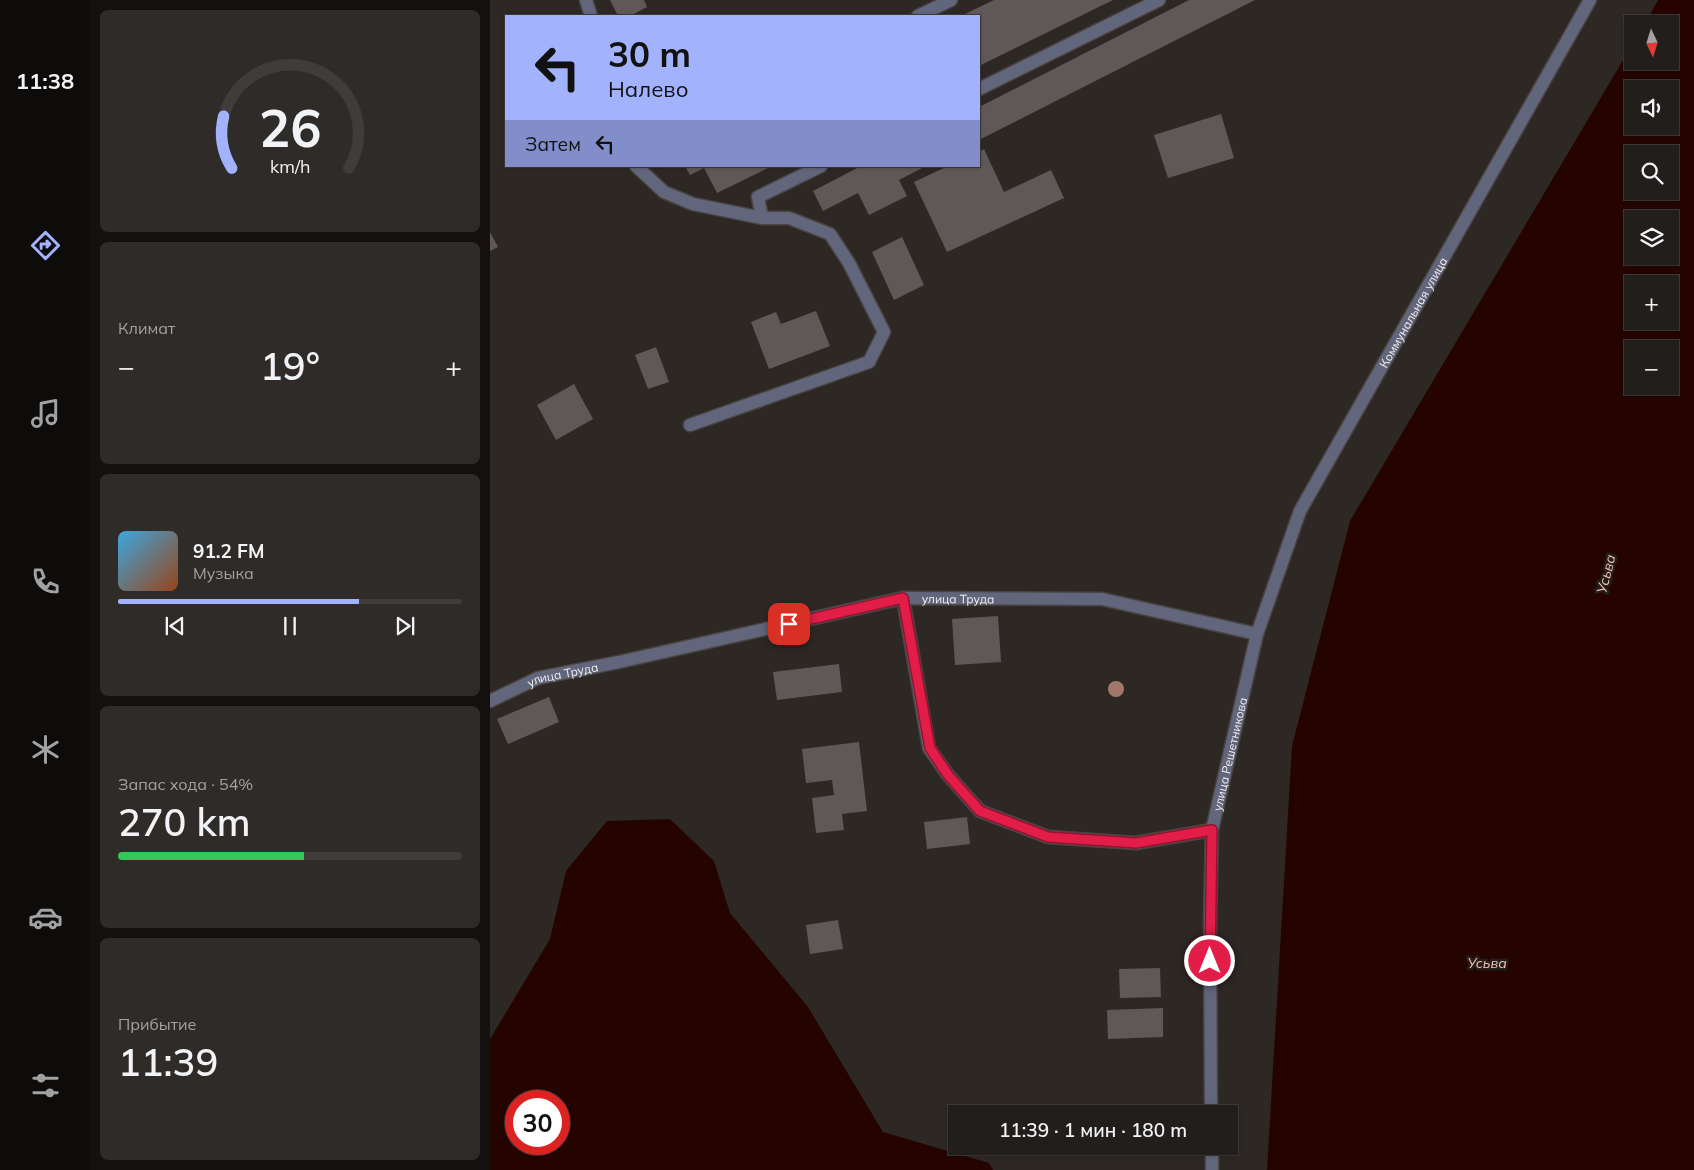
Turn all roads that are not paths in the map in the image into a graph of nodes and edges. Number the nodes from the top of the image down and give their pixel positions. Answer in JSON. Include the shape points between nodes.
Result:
{"nodes":[{"id":1,"x":586,"y":0,"type":"edge"},
{"id":2,"x":951,"y":0,"type":"edge"},
{"id":3,"x":1159,"y":0,"type":"edge"},
{"id":4,"x":1590,"y":0,"type":"edge"},
{"id":5,"x":591,"y":15,"type":"edge"},
{"id":6,"x":920,"y":15,"type":"edge"},
{"id":7,"x":980,"y":89,"type":"edge"},
{"id":8,"x":638,"y":167,"type":"edge"},
{"id":9,"x":819,"y":167,"type":"edge"},
{"id":10,"x":762,"y":218,"type":"junction"},
{"id":11,"x":690,"y":425,"type":"dead end"},
{"id":12,"x":903,"y":598,"type":"junction"},
{"id":13,"x":1257,"y":634,"type":"junction"},
{"id":14,"x":490,"y":702,"type":"edge"},
{"id":15,"x":1212,"y":830,"type":"junction"},
{"id":16,"x":1211,"y":1105,"type":"edge"},
{"id":17,"x":1212,"y":1155,"type":"edge"},
{"id":18,"x":1212,"y":1170,"type":"edge"}],
"edges":[{"from":1,"to":5,"type":"street"},
{"from":2,"to":6,"type":"street"},
{"from":3,"to":7,"type":"street"},
{"from":4,"to":13,"type":"street","name":"Коммунальная улица","via":[[1300,511]]},
{"from":8,"to":10,"type":"street","via":[[664,192],[693,204]]},
{"from":9,"to":10,"type":"street","via":[[758,197]]},
{"from":10,"to":11,"type":"street","via":[[789,218],[830,234],[849,262],[884,332],[870,362]]},
{"from":12,"to":13,"type":"street","name":"улица Труда","via":[[1102,599]]},
{"from":12,"to":14,"type":"street","name":"улица Труда","via":[[538,678]]},
{"from":12,"to":15,"type":"street","via":[[930,748],[948,775],[980,811],[1048,837],[1136,843]]},
{"from":13,"to":15,"type":"street","name":"улица Решетникова"},
{"from":15,"to":16,"type":"street","name":"улица Решетникова"},
{"from":17,"to":18,"type":"street"}]}
